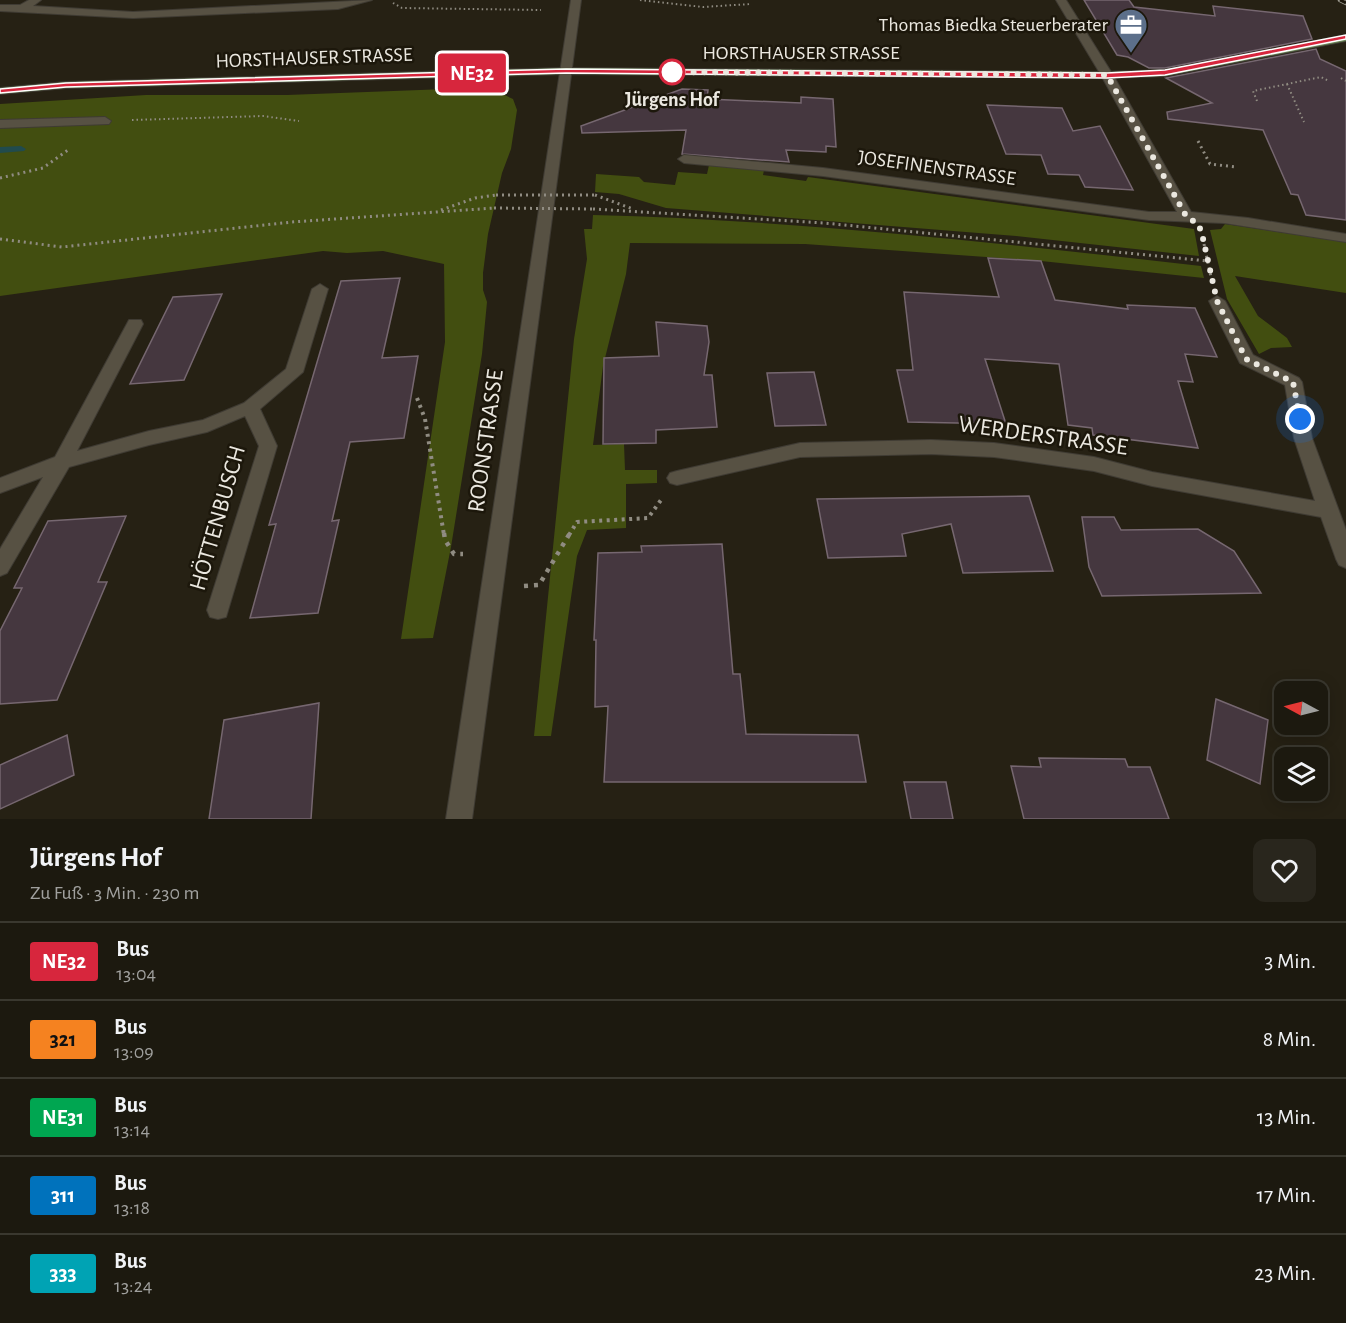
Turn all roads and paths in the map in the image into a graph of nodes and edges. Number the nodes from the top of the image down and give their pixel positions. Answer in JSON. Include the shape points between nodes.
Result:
{"nodes":[{"id":1,"x":36,"y":0,"type":"edge"},
{"id":2,"x":367,"y":0,"type":"edge"},
{"id":3,"x":389,"y":0,"type":"edge"},
{"id":4,"x":576,"y":0,"type":"edge"},
{"id":5,"x":640,"y":0,"type":"edge"},
{"id":6,"x":1061,"y":0,"type":"edge"},
{"id":7,"x":751,"y":4,"type":"dead end"},
{"id":8,"x":0,"y":8,"type":"edge"},
{"id":9,"x":22,"y":8,"type":"junction"},
{"id":10,"x":541,"y":10,"type":"dead end"},
{"id":11,"x":1346,"y":38,"type":"edge"},
{"id":12,"x":566,"y":71,"type":"junction"},
{"id":13,"x":1107,"y":75,"type":"junction"},
{"id":14,"x":1341,"y":78,"type":"dead end"},
{"id":15,"x":1329,"y":81,"type":"dead end"},
{"id":16,"x":1346,"y":81,"type":"edge"},
{"id":17,"x":1287,"y":84,"type":"junction"},
{"id":18,"x":0,"y":91,"type":"edge"},
{"id":19,"x":1257,"y":101,"type":"dead end"},
{"id":20,"x":105,"y":121,"type":"junction"},
{"id":21,"x":299,"y":121,"type":"dead end"},
{"id":22,"x":1305,"y":122,"type":"dead end"},
{"id":23,"x":0,"y":124,"type":"edge"},
{"id":24,"x":1198,"y":141,"type":"dead end"},
{"id":25,"x":684,"y":159,"type":"dead end"},
{"id":26,"x":1236,"y":167,"type":"dead end"},
{"id":27,"x":0,"y":178,"type":"edge"},
{"id":28,"x":636,"y":211,"type":"junction"},
{"id":29,"x":435,"y":212,"type":"junction"},
{"id":30,"x":1185,"y":214,"type":"junction"},
{"id":31,"x":1346,"y":238,"type":"edge"},
{"id":32,"x":0,"y":239,"type":"edge"},
{"id":33,"x":1208,"y":261,"type":"junction"},
{"id":34,"x":320,"y":290,"type":"dead end"},
{"id":35,"x":1217,"y":301,"type":"joint"},
{"id":36,"x":135,"y":324,"type":"dead end"},
{"id":37,"x":417,"y":398,"type":"dead end"},
{"id":38,"x":250,"y":407,"type":"junction"},
{"id":39,"x":62,"y":462,"type":"junction"},
{"id":40,"x":677,"y":478,"type":"joint"},
{"id":41,"x":0,"y":486,"type":"edge"},
{"id":42,"x":1330,"y":511,"type":"junction"},
{"id":43,"x":496,"y":555,"type":"junction"},
{"id":44,"x":1346,"y":559,"type":"edge"},
{"id":45,"x":0,"y":567,"type":"edge"},
{"id":46,"x":492,"y":587,"type":"junction"},
{"id":47,"x":218,"y":610,"type":"dead end"},
{"id":48,"x":459,"y":819,"type":"edge"}],
"edges":[{"from":1,"to":9,"type":"street"},
{"from":2,"to":9,"type":"street","via":[[338,6],[133,15]]},
{"from":3,"to":10,"type":"path","via":[[402,8]]},
{"from":4,"to":12,"type":"street","name":"ROONSTRASSE"},
{"from":5,"to":7,"type":"path","via":[[703,7]]},
{"from":6,"to":13,"type":"street"},
{"from":8,"to":9,"type":"street"},
{"from":11,"to":13,"type":"main road","name":"HORSTHAUSER STRASSE","via":[[1165,73]]},
{"from":12,"to":13,"type":"main road","name":"HORSTHAUSER STRASSE"},
{"from":12,"to":18,"type":"main road","name":"HORSTHAUSER STRASSE","via":[[66,85]]},
{"from":12,"to":43,"type":"street","name":"ROONSTRASSE"},
{"from":13,"to":30,"type":"street"},
{"from":14,"to":16,"type":"path"},
{"from":15,"to":17,"type":"path","via":[[1321,76]]},
{"from":17,"to":19,"type":"path","via":[[1253,91]]},
{"from":17,"to":22,"type":"path"},
{"from":20,"to":21,"type":"path","via":[[263,116]]},
{"from":20,"to":23,"type":"street"},
{"from":20,"to":27,"type":"path","via":[[43,168]]},
{"from":24,"to":26,"type":"path","via":[[1210,164]]},
{"from":25,"to":30,"type":"street","name":"JOSEFINENSTRASSE","via":[[823,172],[1149,216]]},
{"from":28,"to":29,"type":"path","bridge":true,"via":[[494,208]]},
{"from":28,"to":29,"type":"path","bridge":true,"via":[[595,195],[496,195]]},
{"from":28,"to":33,"type":"path","via":[[858,226]]},
{"from":29,"to":32,"type":"path","via":[[292,222],[62,247]]},
{"from":30,"to":31,"type":"street","name":"JOSEFINENSTRASSE","via":[[1267,223]]},
{"from":30,"to":33,"type":"path","via":[[1199,226]]},
{"from":33,"to":35,"type":"path"},
{"from":34,"to":38,"type":"street","name":"HÖTTENBUSCH","via":[[294,372]]},
{"from":35,"to":42,"type":"street","via":[[1246,359],[1293,382],[1303,438]]},
{"from":36,"to":39,"type":"street"},
{"from":37,"to":43,"type":"path","via":[[425,419],[445,540],[454,554]]},
{"from":38,"to":39,"type":"street","name":"HÖTTENBUSCH","via":[[207,426]]},
{"from":38,"to":47,"type":"street","name":"HÖTTENBUSCH","via":[[268,446]]},
{"from":39,"to":41,"type":"street","name":"HÖTTENBUSCH"},
{"from":39,"to":45,"type":"street"},
{"from":40,"to":42,"type":"street","name":"WERDERSTRASSE","via":[[800,450],[994,450],[1094,464],[1152,479]]},
{"from":40,"to":46,"type":"path","via":[[648,518],[577,522],[538,585]]},
{"from":42,"to":44,"type":"street"},
{"from":43,"to":46,"type":"street","name":"ROONSTRASSE"},
{"from":46,"to":48,"type":"street","name":"ROONSTRASSE"}]}
